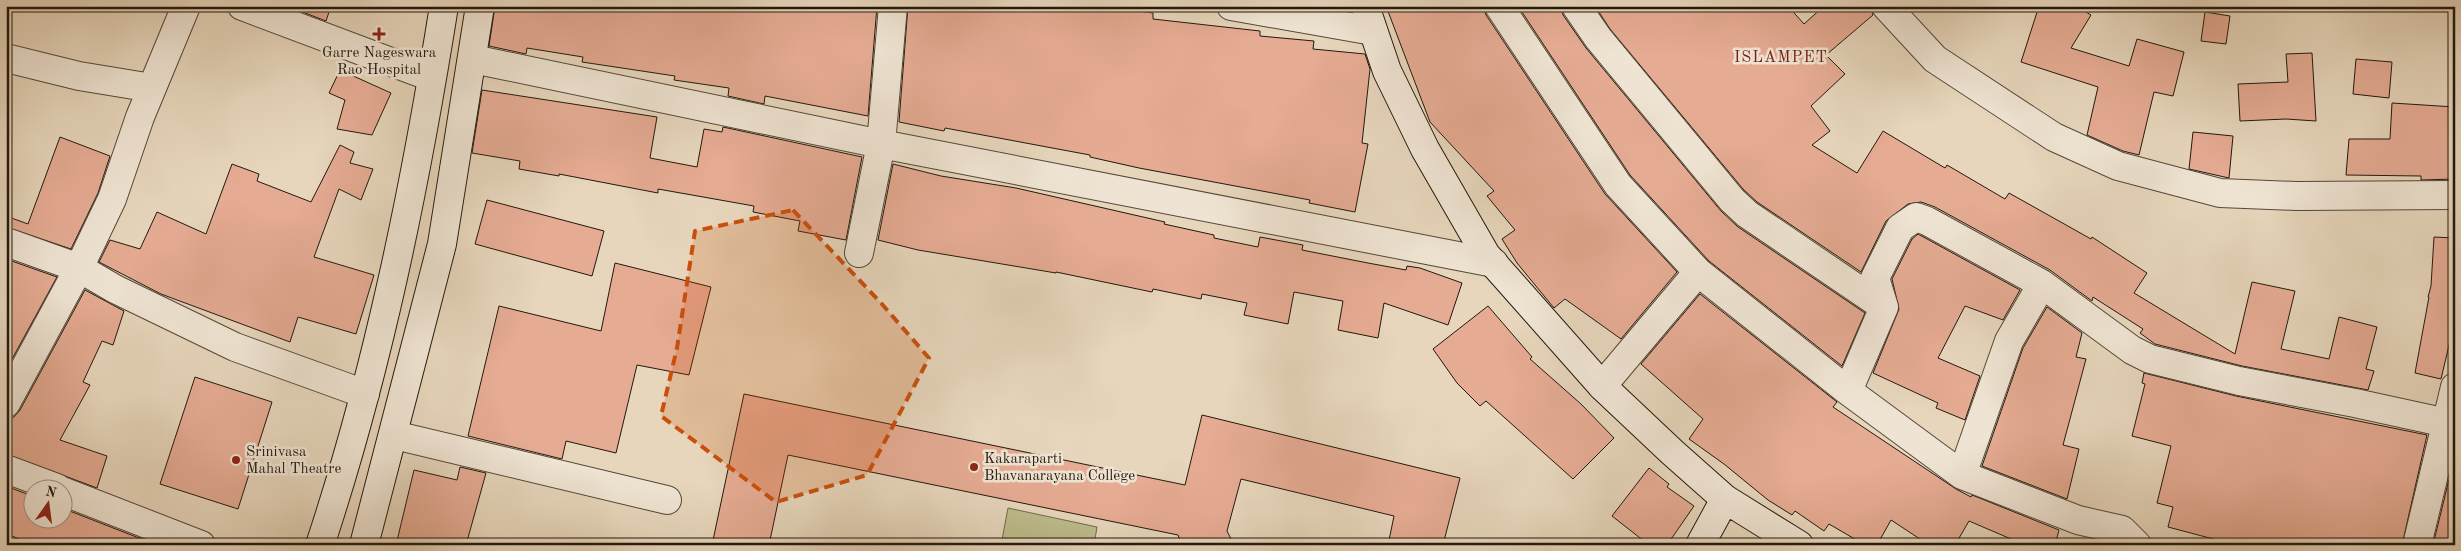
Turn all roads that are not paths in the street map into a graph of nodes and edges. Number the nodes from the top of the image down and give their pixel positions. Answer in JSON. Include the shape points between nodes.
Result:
{"nodes":[{"id":1,"x":186,"y":6,"type":"edge"},
{"id":2,"x":242,"y":6,"type":"edge"},
{"id":3,"x":444,"y":6,"type":"edge"},
{"id":4,"x":480,"y":6,"type":"edge"},
{"id":5,"x":893,"y":6,"type":"edge"},
{"id":6,"x":1231,"y":6,"type":"edge"},
{"id":7,"x":1498,"y":6,"type":"edge"},
{"id":8,"x":1576,"y":6,"type":"edge"},
{"id":9,"x":1886,"y":6,"type":"edge"},
{"id":10,"x":1369,"y":19,"type":"edge"},
{"id":11,"x":6,"y":58,"type":"edge"},
{"id":12,"x":472,"y":59,"type":"junction"},
{"id":13,"x":431,"y":77,"type":"junction"},
{"id":14,"x":152,"y":88,"type":"junction"},
{"id":15,"x":881,"y":144,"type":"junction"},
{"id":16,"x":2455,"y":195,"type":"edge"},
{"id":17,"x":6,"y":242,"type":"edge"},
{"id":18,"x":859,"y":253,"type":"dead end"},
{"id":19,"x":1494,"y":263,"type":"junction"},
{"id":20,"x":79,"y":268,"type":"junction"},
{"id":21,"x":1698,"y":272,"type":"junction"},
{"id":22,"x":2042,"y":284,"type":"junction"},
{"id":23,"x":1884,"y":308,"type":"junction"},
{"id":24,"x":1602,"y":386,"type":"junction"},
{"id":25,"x":2455,"y":387,"type":"edge"},
{"id":26,"x":1848,"y":391,"type":"junction"},
{"id":27,"x":365,"y":394,"type":"junction"},
{"id":28,"x":6,"y":403,"type":"edge"},
{"id":29,"x":2447,"y":423,"type":"junction"},
{"id":30,"x":394,"y":435,"type":"junction"},
{"id":31,"x":6,"y":469,"type":"edge"},
{"id":32,"x":1962,"y":475,"type":"junction"},
{"id":33,"x":30,"y":478,"type":"edge"},
{"id":34,"x":72,"y":495,"type":"edge"},
{"id":35,"x":1724,"y":499,"type":"junction"},
{"id":36,"x":667,"y":500,"type":"dead end"},
{"id":37,"x":201,"y":545,"type":"edge"},
{"id":38,"x":320,"y":545,"type":"edge"},
{"id":39,"x":364,"y":545,"type":"edge"},
{"id":40,"x":1700,"y":545,"type":"edge"},
{"id":41,"x":1799,"y":545,"type":"edge"},
{"id":42,"x":2137,"y":545,"type":"edge"},
{"id":43,"x":2417,"y":545,"type":"edge"}],
"edges":[{"from":1,"to":14,"type":"street"},
{"from":2,"to":13,"type":"street"},
{"from":3,"to":13,"type":"street"},
{"from":4,"to":12,"type":"street"},
{"from":5,"to":15,"type":"street"},
{"from":6,"to":10,"type":"street"},
{"from":7,"to":21,"type":"street","via":[[1618,185]]},
{"from":8,"to":23,"type":"street","via":[[1598,38],[1747,214]]},
{"from":9,"to":16,"type":"street","via":[[1935,59],[2054,137],[2118,166],[2220,193]]},
{"from":10,"to":19,"type":"street","via":[[1387,71],[1425,149],[1486,255]]},
{"from":11,"to":14,"type":"street","via":[[79,76]]},
{"from":12,"to":15,"type":"street"},
{"from":12,"to":30,"type":"street","via":[[442,244]]},
{"from":13,"to":27,"type":"street","via":[[400,248]]},
{"from":14,"to":20,"type":"street","via":[[112,199]]},
{"from":15,"to":18,"type":"street"},
{"from":15,"to":19,"type":"street"},
{"from":17,"to":20,"type":"street"},
{"from":19,"to":24,"type":"street"},
{"from":20,"to":27,"type":"street","via":[[235,347]]},
{"from":20,"to":28,"type":"street"},
{"from":21,"to":24,"type":"street"},
{"from":21,"to":26,"type":"street"},
{"from":22,"to":23,"type":"street","via":[[1916,217],[1900,228],[1875,278]]},
{"from":22,"to":29,"type":"street","via":[[2132,350],[2150,359],[2240,381]]},
{"from":22,"to":32,"type":"street","via":[[2009,341]]},
{"from":23,"to":26,"type":"street"},
{"from":24,"to":35,"type":"street"},
{"from":25,"to":29,"type":"street"},
{"from":26,"to":32,"type":"street"},
{"from":27,"to":38,"type":"street"},
{"from":29,"to":43,"type":"street"},
{"from":30,"to":36,"type":"street"},
{"from":30,"to":39,"type":"street"},
{"from":31,"to":33,"type":"street"},
{"from":32,"to":42,"type":"street","via":[[2078,520],[2122,530]]},
{"from":34,"to":37,"type":"street"},
{"from":35,"to":40,"type":"street"},
{"from":35,"to":41,"type":"street"}]}
